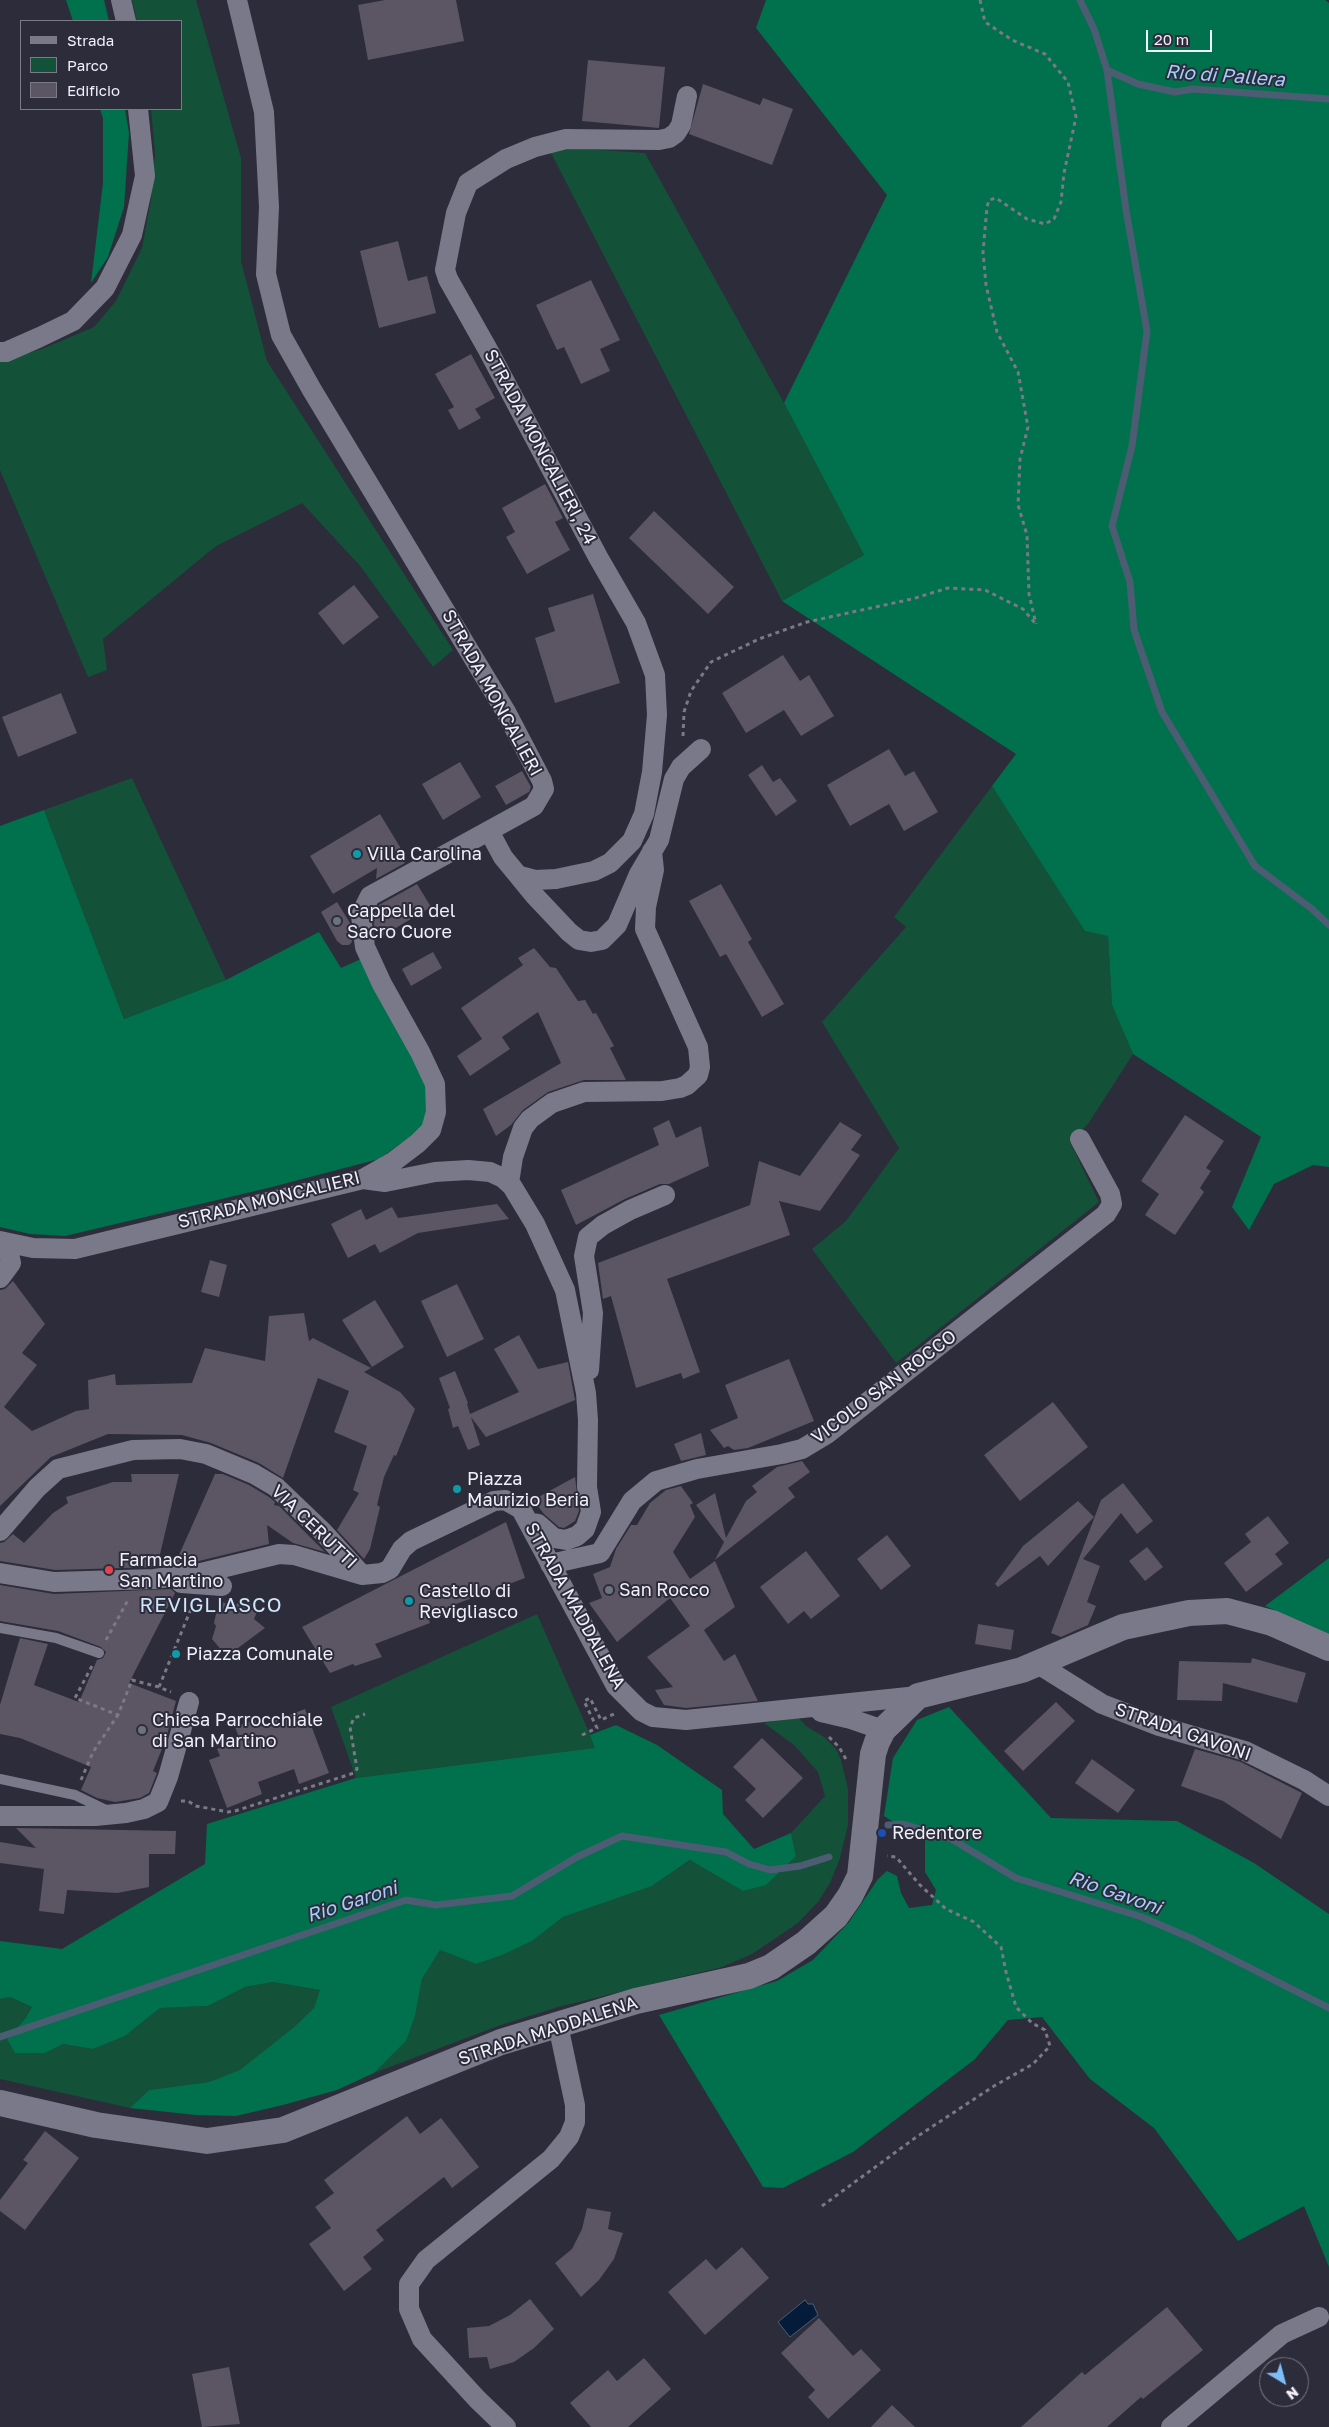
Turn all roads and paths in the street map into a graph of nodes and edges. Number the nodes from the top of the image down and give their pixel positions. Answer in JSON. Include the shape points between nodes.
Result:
{"nodes":[{"id":1,"x":121,"y":0,"type":"edge"},
{"id":2,"x":237,"y":0,"type":"edge"},
{"id":3,"x":980,"y":0,"type":"edge"},
{"id":4,"x":126,"y":20,"type":"edge"},
{"id":5,"x":687,"y":96,"type":"dead end"},
{"id":6,"x":138,"y":110,"type":"edge"},
{"id":7,"x":0,"y":352,"type":"edge"},
{"id":8,"x":701,"y":749,"type":"dead end"},
{"id":9,"x":681,"y":767,"type":"junction"},
{"id":10,"x":489,"y":831,"type":"junction"},
{"id":11,"x":652,"y":851,"type":"junction"},
{"id":12,"x":520,"y":876,"type":"junction"},
{"id":13,"x":1080,"y":1139,"type":"dead end"},
{"id":14,"x":363,"y":1178,"type":"junction"},
{"id":15,"x":509,"y":1183,"type":"junction"},
{"id":16,"x":665,"y":1195,"type":"dead end"},
{"id":17,"x":1,"y":1241,"type":"edge"},
{"id":18,"x":0,"y":1278,"type":"edge"},
{"id":19,"x":586,"y":1393,"type":"junction"},
{"id":20,"x":526,"y":1519,"type":"junction"},
{"id":21,"x":0,"y":1531,"type":"edge"},
{"id":22,"x":550,"y":1564,"type":"junction"},
{"id":23,"x":0,"y":1573,"type":"edge"},
{"id":24,"x":368,"y":1575,"type":"junction"},
{"id":25,"x":154,"y":1579,"type":"junction"},
{"id":26,"x":201,"y":1585,"type":"junction"},
{"id":27,"x":222,"y":1586,"type":"dead end"},
{"id":28,"x":0,"y":1628,"type":"edge"},
{"id":29,"x":1329,"y":1648,"type":"edge"},
{"id":30,"x":100,"y":1653,"type":"dead end"},
{"id":31,"x":1038,"y":1664,"type":"junction"},
{"id":32,"x":918,"y":1696,"type":"junction"},
{"id":33,"x":75,"y":1698,"type":"dead end"},
{"id":34,"x":189,"y":1702,"type":"dead end"},
{"id":35,"x":633,"y":1704,"type":"junction"},
{"id":36,"x":799,"y":1709,"type":"junction"},
{"id":37,"x":364,"y":1714,"type":"dead end"},
{"id":38,"x":118,"y":1716,"type":"junction"},
{"id":39,"x":883,"y":1730,"type":"junction"},
{"id":40,"x":826,"y":1734,"type":"dead end"},
{"id":41,"x":582,"y":1735,"type":"dead end"},
{"id":42,"x":849,"y":1769,"type":"dead end"},
{"id":43,"x":0,"y":1779,"type":"edge"},
{"id":44,"x":75,"y":1795,"type":"junction"},
{"id":45,"x":1329,"y":1796,"type":"edge"},
{"id":46,"x":158,"y":1802,"type":"junction"},
{"id":47,"x":114,"y":1813,"type":"junction"},
{"id":48,"x":0,"y":1816,"type":"edge"},
{"id":49,"x":864,"y":1854,"type":"junction"},
{"id":50,"x":558,"y":2025,"type":"junction"},
{"id":51,"x":0,"y":2103,"type":"edge"},
{"id":52,"x":822,"y":2206,"type":"dead end"},
{"id":53,"x":1318,"y":2316,"type":"dead end"},
{"id":54,"x":506,"y":2427,"type":"edge"},
{"id":55,"x":1171,"y":2427,"type":"edge"}],
"edges":[{"from":1,"to":4,"type":"street"},
{"from":2,"to":10,"type":"street","name":"STRADA MONCALIERI","via":[[264,112],[269,207],[266,274],[281,335],[506,712],[542,781],[544,789],[534,806]]},
{"from":3,"to":9,"type":"path","via":[[985,22],[1012,40],[1045,54],[1068,82],[1076,116],[1061,202],[1054,219],[1045,224],[1027,219],[996,198],[989,200],[987,206],[986,285],[997,332],[1018,372],[1028,427],[1020,459],[1018,505],[1027,535],[1028,594],[1036,624],[1023,609],[985,590],[948,588],[807,622],[759,639],[712,662],[690,691],[684,712]]},
{"from":5,"to":12,"type":"street","name":"STRADA MONCALIERI, 24","via":[[681,126],[669,138],[566,139],[506,159],[468,184],[454,221],[445,270],[448,279],[636,623],[655,675],[657,715],[652,772],[644,814],[632,841],[610,863],[594,871],[556,879],[535,880]]},
{"from":6,"to":7,"type":"street","via":[[145,176],[132,235],[105,288],[72,321]]},
{"from":8,"to":9,"type":"street"},
{"from":9,"to":11,"type":"street","via":[[674,779],[659,840]]},
{"from":10,"to":12,"type":"street","via":[[503,856]]},
{"from":10,"to":14,"type":"street","name":"STRADA MONCALIERI","via":[[370,896],[361,916],[365,947],[435,1084],[436,1112],[431,1130],[418,1143],[393,1162]]},
{"from":11,"to":12,"type":"street","via":[[617,925],[602,940],[579,940],[535,896]]},
{"from":11,"to":15,"type":"street","via":[[654,870],[645,929],[698,1047],[698,1075],[680,1088],[584,1092],[552,1103],[523,1128],[513,1157]]},
{"from":13,"to":22,"type":"street","name":"VICOLO SAN ROCCO","via":[[1110,1194],[1112,1204],[1106,1214],[827,1434],[802,1449],[697,1469],[656,1481],[632,1501],[600,1552]]},
{"from":14,"to":15,"type":"street","via":[[385,1182],[435,1172],[468,1170],[490,1172]]},
{"from":14,"to":17,"type":"street","name":"STRADA MONCALIERI","via":[[75,1249],[33,1248]]},
{"from":15,"to":19,"type":"street","via":[[535,1224],[565,1290]]},
{"from":16,"to":19,"type":"street","via":[[623,1214],[588,1237],[584,1256],[593,1313]]},
{"from":17,"to":18,"type":"street","via":[[8,1250],[11,1263]]},
{"from":19,"to":20,"type":"street","via":[[589,1523],[577,1536],[566,1540],[554,1538],[538,1524]]},
{"from":20,"to":22,"type":"street","name":"STRADA MADDALENA"},
{"from":20,"to":24,"type":"street","via":[[513,1504],[505,1500],[494,1501],[411,1541],[390,1568],[382,1574]]},
{"from":21,"to":24,"type":"street","name":"VIA CERUTTI","via":[[58,1469],[133,1450],[180,1449],[206,1454],[276,1487]]},
{"from":22,"to":35,"type":"street","name":"STRADA MADDALENA","via":[[616,1686]]},
{"from":23,"to":25,"type":"street","via":[[54,1582]]},
{"from":24,"to":25,"type":"street","via":[[279,1554],[201,1573]]},
{"from":25,"to":26,"type":"street"},
{"from":26,"to":27,"type":"street"},
{"from":26,"to":38,"type":"path","via":[[159,1686],[132,1680]]},
{"from":28,"to":30,"type":"lane","via":[[56,1638]]},
{"from":29,"to":31,"type":"street","name":"STRADA MADDALENA","via":[[1272,1623],[1227,1612],[1189,1613],[1124,1626]]},
{"from":31,"to":32,"type":"street","name":"STRADA MADDALENA"},
{"from":31,"to":45,"type":"street","name":"STRADA GAVONI","via":[[1102,1704],[1159,1726],[1245,1751]]},
{"from":32,"to":36,"type":"street","name":"STRADA MADDALENA"},
{"from":32,"to":39,"type":"street","name":"STRADA MADDALENA"},
{"from":33,"to":38,"type":"path"},
{"from":34,"to":46,"type":"street"},
{"from":35,"to":36,"type":"street","name":"STRADA MADDALENA","via":[[653,1717],[668,1719]]},
{"from":35,"to":41,"type":"path","via":[[601,1720],[590,1698],[584,1701],[597,1728]]},
{"from":36,"to":39,"type":"street","name":"STRADA MADDALENA","via":[[851,1719]]},
{"from":37,"to":46,"type":"path","via":[[354,1718],[350,1727],[357,1769],[354,1773],[236,1811],[196,1806],[188,1801]]},
{"from":38,"to":44,"type":"path","via":[[93,1752]]},
{"from":39,"to":49,"type":"street","name":"STRADA MADDALENA","via":[[873,1754]]},
{"from":40,"to":42,"type":"path","via":[[839,1746]]},
{"from":43,"to":44,"type":"lane"},
{"from":44,"to":47,"type":"lane"},
{"from":46,"to":47,"type":"street","via":[[126,1814]]},
{"from":47,"to":48,"type":"street"},
{"from":49,"to":50,"type":"street","name":"STRADA MADDALENA","via":[[860,1876],[836,1916],[771,1967],[749,1976],[636,2001]]},
{"from":49,"to":52,"type":"path","via":[[896,1857],[946,1908],[974,1922],[1002,1947],[1016,2006],[1032,2023],[1045,2030],[1050,2046],[1033,2064],[915,2138]]},
{"from":50,"to":51,"type":"street","name":"STRADA MADDALENA","via":[[501,2042],[283,2130],[216,2140],[96,2125]]},
{"from":50,"to":54,"type":"street","via":[[575,2105],[575,2122],[569,2137],[551,2159],[426,2260],[409,2284],[409,2309],[422,2339]]},
{"from":53,"to":55,"type":"street","via":[[1282,2334]]}]}
